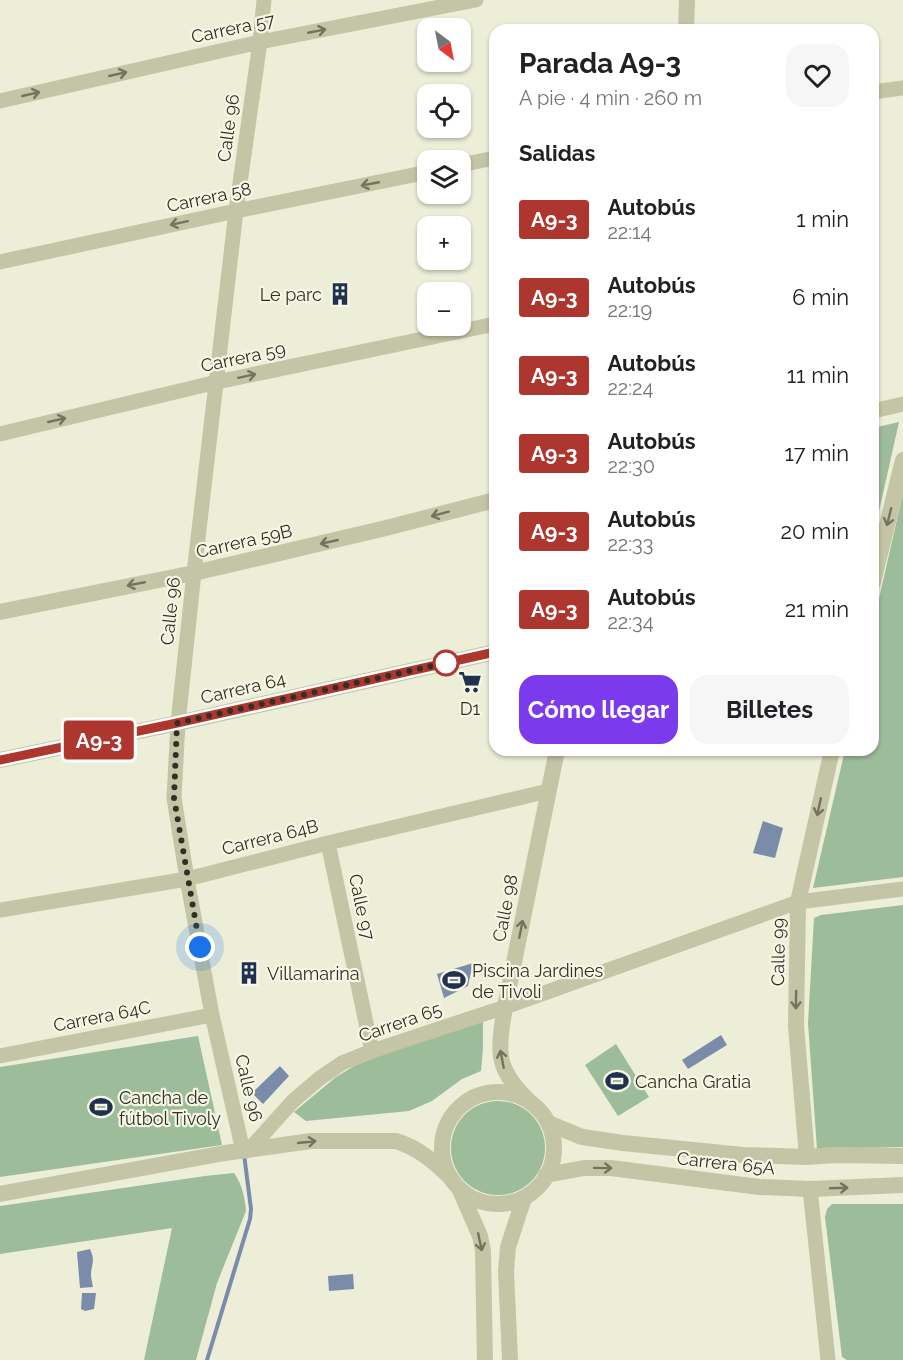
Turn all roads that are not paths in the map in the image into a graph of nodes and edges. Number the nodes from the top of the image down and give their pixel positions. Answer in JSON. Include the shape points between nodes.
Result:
{"nodes":[{"id":1,"x":264,"y":0,"type":"edge"},
{"id":2,"x":476,"y":0,"type":"edge"},
{"id":3,"x":687,"y":0,"type":"edge"},
{"id":4,"x":686,"y":24,"type":"edge"},
{"id":5,"x":260,"y":42,"type":"junction"},
{"id":6,"x":903,"y":88,"type":"edge"},
{"id":7,"x":879,"y":91,"type":"edge"},
{"id":8,"x":0,"y":100,"type":"edge"},
{"id":9,"x":489,"y":159,"type":"edge"},
{"id":10,"x":471,"y":163,"type":"edge"},
{"id":11,"x":417,"y":174,"type":"edge"},
{"id":12,"x":236,"y":211,"type":"junction"},
{"id":13,"x":0,"y":262,"type":"edge"},
{"id":14,"x":489,"y":325,"type":"edge"},
{"id":15,"x":217,"y":382,"type":"junction"},
{"id":16,"x":903,"y":404,"type":"edge"},
{"id":17,"x":879,"y":410,"type":"edge"},
{"id":18,"x":0,"y":434,"type":"edge"},
{"id":19,"x":903,"y":460,"type":"edge"},
{"id":20,"x":489,"y":502,"type":"edge"},
{"id":21,"x":879,"y":554,"type":"edge"},
{"id":22,"x":194,"y":573,"type":"junction"},
{"id":23,"x":0,"y":612,"type":"edge"},
{"id":24,"x":489,"y":653,"type":"edge"},
{"id":25,"x":177,"y":723,"type":"junction"},
{"id":26,"x":556,"y":756,"type":"edge"},
{"id":27,"x":831,"y":756,"type":"edge"},
{"id":28,"x":0,"y":760,"type":"edge"},
{"id":29,"x":548,"y":791,"type":"junction"},
{"id":30,"x":328,"y":843,"type":"junction"},
{"id":31,"x":187,"y":879,"type":"junction"},
{"id":32,"x":903,"y":889,"type":"edge"},
{"id":33,"x":798,"y":902,"type":"junction"},
{"id":34,"x":0,"y":910,"type":"edge"},
{"id":35,"x":505,"y":1007,"type":"junction"},
{"id":36,"x":212,"y":1015,"type":"junction"},
{"id":37,"x":372,"y":1051,"type":"junction"},
{"id":38,"x":0,"y":1056,"type":"edge"},
{"id":39,"x":530,"y":1101,"type":"junction"},
{"id":40,"x":548,"y":1122,"type":"junction"},
{"id":41,"x":246,"y":1150,"type":"junction"},
{"id":42,"x":903,"y":1156,"type":"edge"},
{"id":43,"x":807,"y":1157,"type":"junction"},
{"id":44,"x":546,"y":1175,"type":"junction"},
{"id":45,"x":455,"y":1183,"type":"junction"},
{"id":46,"x":903,"y":1185,"type":"edge"},
{"id":47,"x":810,"y":1189,"type":"junction"},
{"id":48,"x":0,"y":1194,"type":"edge"},
{"id":49,"x":524,"y":1198,"type":"junction"},
{"id":50,"x":485,"y":1360,"type":"edge"},
{"id":51,"x":510,"y":1360,"type":"edge"},
{"id":52,"x":828,"y":1360,"type":"edge"}],
"edges":[{"from":1,"to":5,"type":"street","name":"Calle 96"},
{"from":5,"to":2,"type":"street","name":"Carrera 57","one_way":true},
{"from":3,"to":4,"type":"street"},
{"from":8,"to":5,"type":"street","name":"Carrera 57","one_way":true},
{"from":5,"to":12,"type":"street","name":"Calle 96"},
{"from":6,"to":7,"type":"street"},
{"from":9,"to":10,"type":"street"},
{"from":11,"to":12,"type":"street","name":"Carrera 58","one_way":true},
{"from":12,"to":13,"type":"street","name":"Carrera 58","one_way":true},
{"from":12,"to":15,"type":"street","name":"Calle 96"},
{"from":15,"to":14,"type":"street","name":"Carrera 59","one_way":true},
{"from":18,"to":15,"type":"street","name":"Carrera 59","one_way":true},
{"from":15,"to":22,"type":"street","name":"Calle 96"},
{"from":16,"to":17,"type":"street"},
{"from":19,"to":21,"type":"street","one_way":true},
{"from":20,"to":22,"type":"street","name":"Carrera 59B","one_way":true},
{"from":22,"to":23,"type":"street","name":"Carrera 59B","one_way":true},
{"from":22,"to":25,"type":"street","name":"Calle 96"},
{"from":24,"to":25,"type":"street","name":"Carrera 64"},
{"from":25,"to":28,"type":"street","name":"Carrera 64"},
{"from":25,"to":31,"type":"street","name":"Calle 96","via":[[174,798]]},
{"from":26,"to":29,"type":"street","name":"Calle 98"},
{"from":27,"to":33,"type":"street","name":"Calle 99","one_way":true},
{"from":29,"to":30,"type":"street","name":"Carrera 64B"},
{"from":35,"to":29,"type":"street","name":"Calle 98","one_way":true},
{"from":30,"to":31,"type":"street","name":"Carrera 64B"},
{"from":30,"to":37,"type":"street","name":"Calle 97"},
{"from":31,"to":34,"type":"street","name":"Carrera 64B"},
{"from":31,"to":36,"type":"street","name":"Calle 96"},
{"from":32,"to":33,"type":"street","name":"Carrera 65"},
{"from":33,"to":35,"type":"street","name":"Carrera 65"},
{"from":33,"to":43,"type":"street","name":"Calle 99","one_way":true,"via":[[796,1026]]},
{"from":35,"to":37,"type":"street","name":"Carrera 65"},
{"from":39,"to":35,"type":"street","name":"Calle 98","one_way":true,"via":[[516,1089],[503,1067],[500,1044]]},
{"from":36,"to":38,"type":"street","name":"Carrera 64C"},
{"from":36,"to":41,"type":"street","name":"Calle 96"},
{"from":37,"to":41,"type":"street","name":"Carrera 65","via":[[342,1063],[320,1078]]},
{"from":39,"to":40,"type":"street"},
{"from":39,"to":45,"type":"street","via":[[497,1092],[476,1096],[454,1113],[447,1124],[442,1152]]},
{"from":40,"to":43,"type":"street","name":"Carrera 65A","via":[[582,1137],[623,1143]]},
{"from":40,"to":44,"type":"street","via":[[553,1149]]},
{"from":41,"to":45,"type":"street","one_way":true,"via":[[311,1141],[396,1141],[431,1159]]},
{"from":41,"to":48,"type":"street"},
{"from":42,"to":43,"type":"street","name":"Carrera 65A"},
{"from":44,"to":47,"type":"street","name":"Carrera 65A","one_way":true,"via":[[612,1168],[759,1187]]},
{"from":44,"to":49,"type":"street"},
{"from":45,"to":49,"type":"street","via":[[471,1196],[496,1204]]},
{"from":45,"to":50,"type":"street","one_way":true,"via":[[483,1251]]},
{"from":47,"to":46,"type":"street","name":"Carrera 65A","one_way":true},
{"from":47,"to":52,"type":"street"},
{"from":49,"to":51,"type":"street","via":[[508,1247]]}]}
